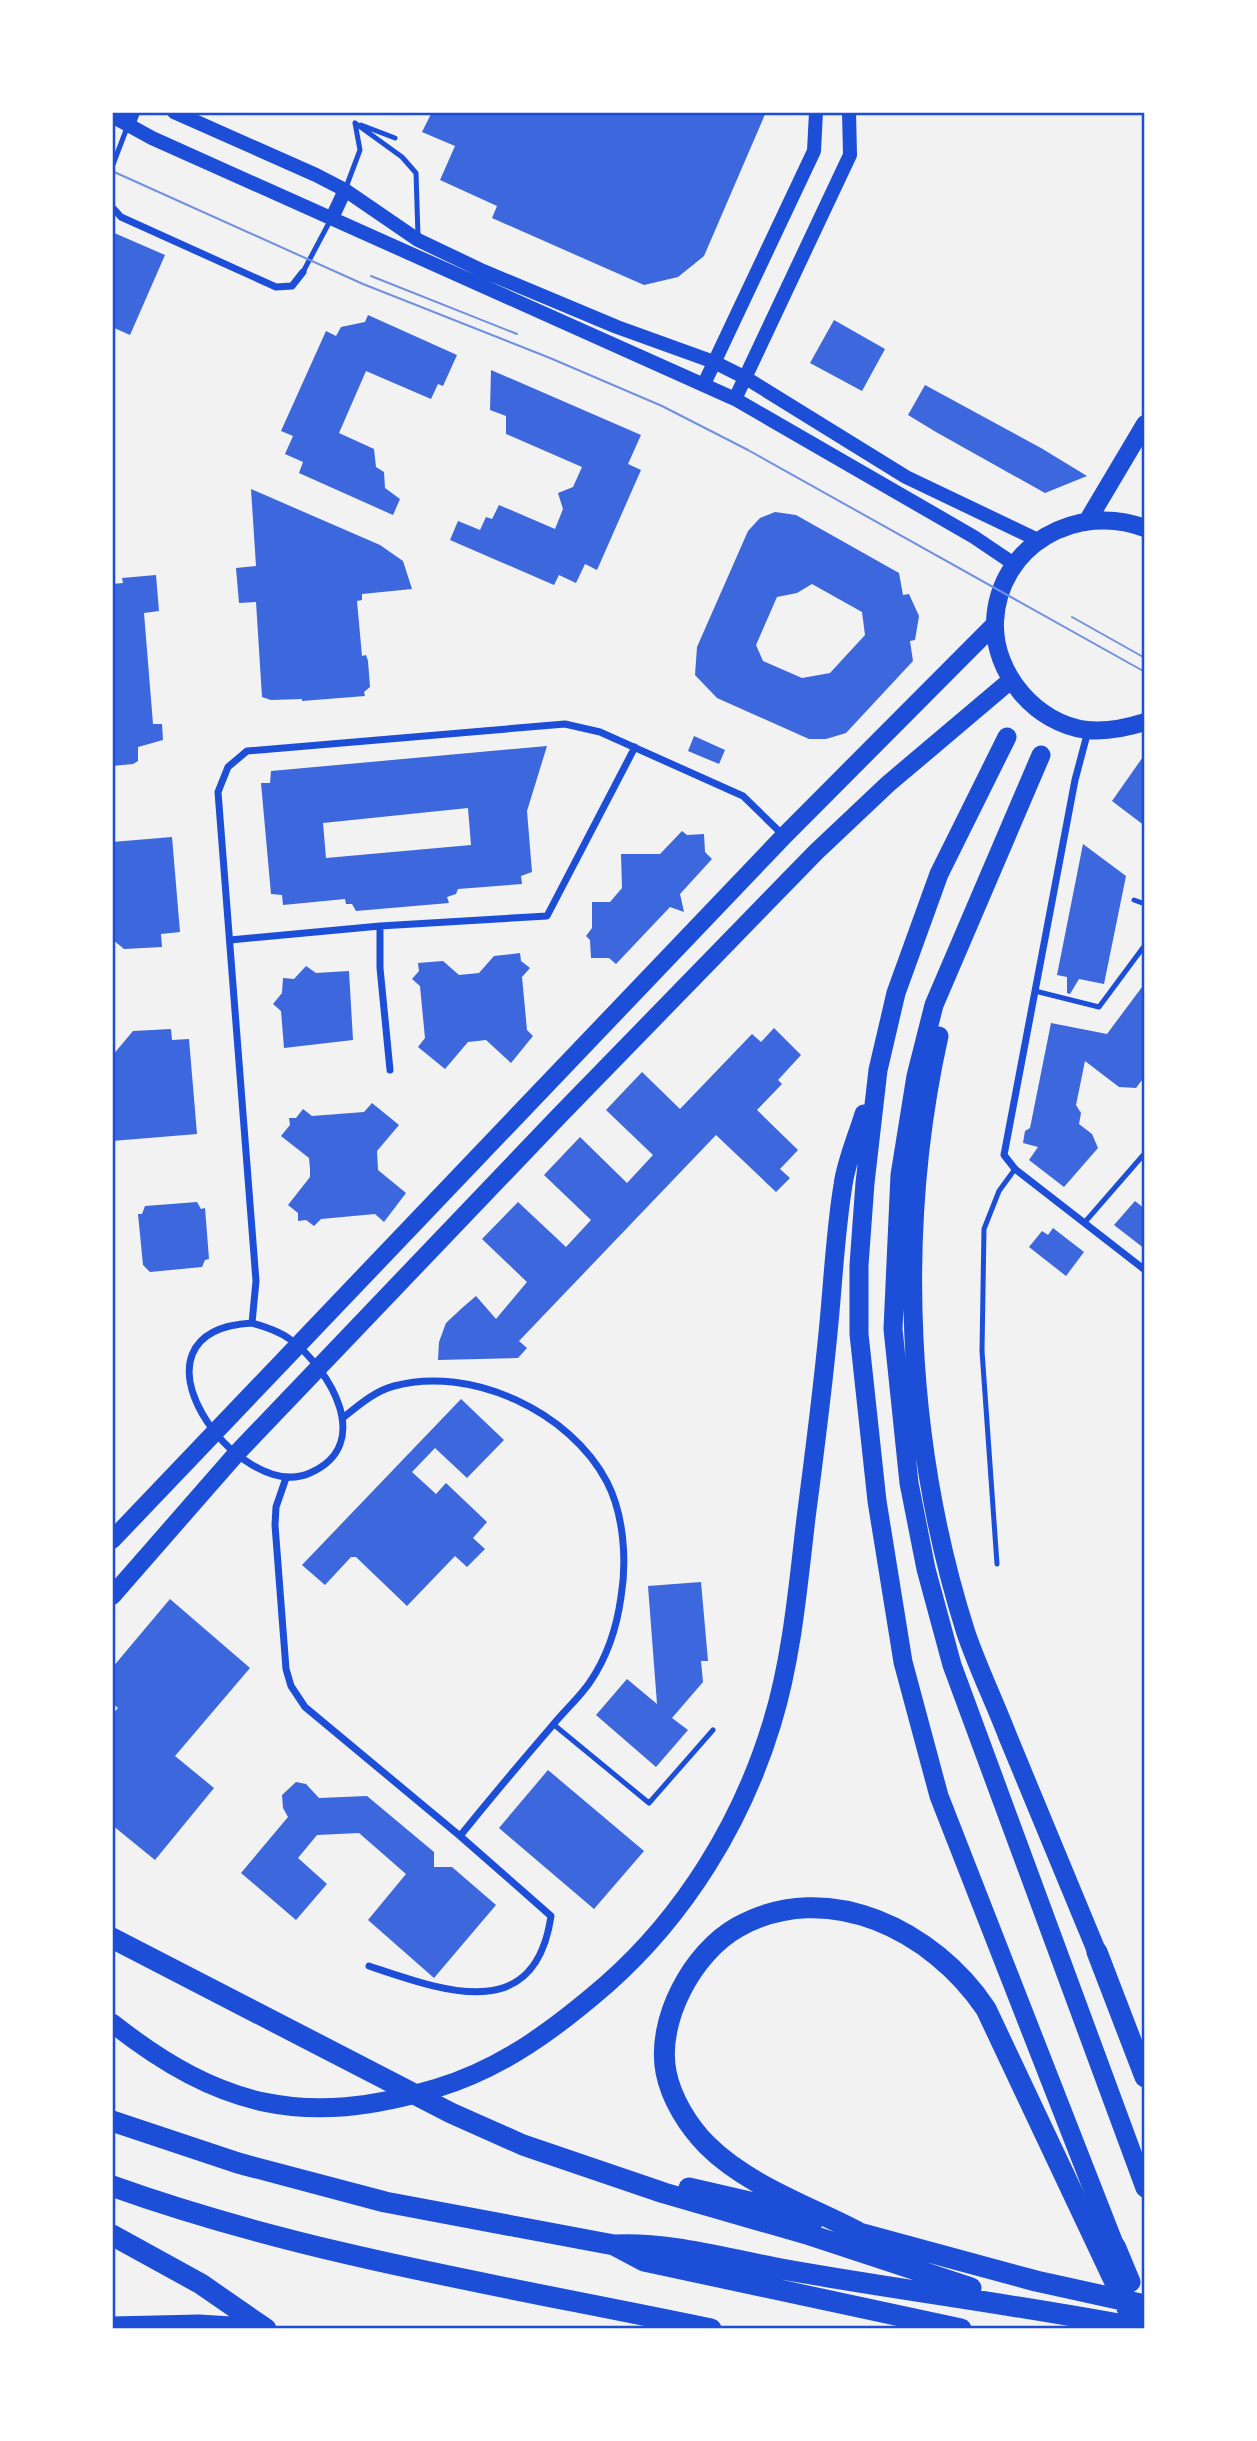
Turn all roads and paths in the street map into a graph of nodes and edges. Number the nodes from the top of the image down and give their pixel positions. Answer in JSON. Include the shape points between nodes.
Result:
{"nodes":[{"id":1,"x":174,"y":112,"type":"edge"},
{"id":2,"x":816,"y":112,"type":"edge"},
{"id":3,"x":849,"y":112,"type":"edge"},
{"id":4,"x":112,"y":116,"type":"edge"},
{"id":5,"x":131,"y":119,"type":"edge"},
{"id":6,"x":355,"y":123,"type":"junction"},
{"id":7,"x":395,"y":138,"type":"dead end"},
{"id":8,"x":112,"y":167,"type":"edge"},
{"id":9,"x":345,"y":190,"type":"junction"},
{"id":10,"x":112,"y":206,"type":"edge"},
{"id":11,"x":332,"y":218,"type":"junction"},
{"id":12,"x":418,"y":240,"type":"junction"},
{"id":13,"x":303,"y":272,"type":"joint"},
{"id":14,"x":713,"y":362,"type":"junction"},
{"id":15,"x":746,"y":378,"type":"junction"},
{"id":16,"x":704,"y":384,"type":"junction"},
{"id":17,"x":735,"y":399,"type":"junction"},
{"id":18,"x":1145,"y":424,"type":"edge"},
{"id":19,"x":1088,"y":520,"type":"junction"},
{"id":20,"x":1145,"y":528,"type":"edge"},
{"id":21,"x":1038,"y":540,"type":"junction"},
{"id":22,"x":1014,"y":564,"type":"junction"},
{"id":23,"x":995,"y":624,"type":"junction"},
{"id":24,"x":1011,"y":680,"type":"junction"},
{"id":25,"x":1145,"y":722,"type":"edge"},
{"id":26,"x":1089,"y":730,"type":"junction"},
{"id":27,"x":1007,"y":737,"type":"dead end"},
{"id":28,"x":635,"y":747,"type":"junction"},
{"id":29,"x":1041,"y":755,"type":"dead end"},
{"id":30,"x":784,"y":836,"type":"junction"},
{"id":31,"x":1134,"y":900,"type":"dead end"},
{"id":32,"x":1145,"y":904,"type":"edge"},
{"id":33,"x":380,"y":926,"type":"junction"},
{"id":34,"x":965,"y":926,"type":"junction"},
{"id":35,"x":230,"y":940,"type":"junction"},
{"id":36,"x":1145,"y":945,"type":"edge"},
{"id":37,"x":1035,"y":991,"type":"junction"},
{"id":38,"x":390,"y":1070,"type":"dead end"},
{"id":39,"x":878,"y":1070,"type":"junction"},
{"id":40,"x":1145,"y":1153,"type":"edge"},
{"id":41,"x":1015,"y":1169,"type":"junction"},
{"id":42,"x":1085,"y":1223,"type":"junction"},
{"id":43,"x":1145,"y":1270,"type":"edge"},
{"id":44,"x":252,"y":1323,"type":"junction"},
{"id":45,"x":298,"y":1346,"type":"junction"},
{"id":46,"x":318,"y":1370,"type":"junction"},
{"id":47,"x":344,"y":1417,"type":"junction"},
{"id":48,"x":214,"y":1432,"type":"junction"},
{"id":49,"x":237,"y":1453,"type":"junction"},
{"id":50,"x":286,"y":1478,"type":"junction"},
{"id":51,"x":112,"y":1540,"type":"edge"},
{"id":52,"x":997,"y":1564,"type":"dead end"},
{"id":53,"x":112,"y":1596,"type":"edge"},
{"id":54,"x":553,"y":1724,"type":"junction"},
{"id":55,"x":713,"y":1730,"type":"dead end"},
{"id":56,"x":460,"y":1836,"type":"junction"},
{"id":57,"x":112,"y":1938,"type":"edge"},
{"id":58,"x":1097,"y":1952,"type":"junction"},
{"id":59,"x":369,"y":1966,"type":"dead end"},
{"id":60,"x":112,"y":2023,"type":"edge"},
{"id":61,"x":1145,"y":2037,"type":"edge"},
{"id":62,"x":1145,"y":2077,"type":"edge"},
{"id":63,"x":112,"y":2121,"type":"edge"},
{"id":64,"x":635,"y":2181,"type":"junction"},
{"id":65,"x":112,"y":2186,"type":"edge"},
{"id":66,"x":1145,"y":2188,"type":"edge"},
{"id":67,"x":858,"y":2232,"type":"junction"},
{"id":68,"x":112,"y":2235,"type":"edge"},
{"id":69,"x":1105,"y":2244,"type":"junction"},
{"id":70,"x":614,"y":2245,"type":"junction"},
{"id":71,"x":1137,"y":2305,"type":"edge"},
{"id":72,"x":1033,"y":2308,"type":"junction"},
{"id":73,"x":112,"y":2327,"type":"edge"},
{"id":74,"x":264,"y":2329,"type":"edge"},
{"id":75,"x":711,"y":2329,"type":"edge"},
{"id":76,"x":961,"y":2329,"type":"edge"},
{"id":77,"x":1137,"y":2329,"type":"edge"},
{"id":78,"x":1145,"y":2329,"type":"edge"}],
"edges":[{"from":1,"to":9,"type":"main road"},
{"from":2,"to":14,"type":"main road","via":[[814,151]]},
{"from":3,"to":15,"type":"main road","via":[[850,155]]},
{"from":4,"to":5,"type":"main road"},
{"from":5,"to":8,"type":"lane"},
{"from":5,"to":11,"type":"main road"},
{"from":6,"to":7,"type":"lane"},
{"from":6,"to":9,"type":"lane","via":[[360,150]]},
{"from":6,"to":12,"type":"lane","via":[[416,173]]},
{"from":9,"to":11,"type":"main road"},
{"from":9,"to":12,"type":"main road"},
{"from":10,"to":13,"type":"street","via":[[121,217],[276,287],[292,286]]},
{"from":11,"to":13,"type":"lane"},
{"from":11,"to":16,"type":"main road"},
{"from":12,"to":14,"type":"main road","via":[[572,309]]},
{"from":14,"to":15,"type":"main road"},
{"from":14,"to":16,"type":"main road"},
{"from":15,"to":17,"type":"main road"},
{"from":15,"to":21,"type":"main road","via":[[895,470]]},
{"from":16,"to":17,"type":"main road"},
{"from":17,"to":22,"type":"main road"},
{"from":18,"to":19,"type":"main road"},
{"from":19,"to":20,"type":"main road","via":[[1110,519]]},
{"from":19,"to":21,"type":"main road","via":[[1067,524]]},
{"from":21,"to":22,"type":"main road"},
{"from":22,"to":23,"type":"main road","via":[[1002,590]]},
{"from":23,"to":24,"type":"main road"},
{"from":23,"to":30,"type":"main road"},
{"from":24,"to":26,"type":"main road","via":[[1032,705],[1052,719]]},
{"from":24,"to":46,"type":"main road","via":[[816,852]]},
{"from":25,"to":26,"type":"main road","via":[[1122,729]]},
{"from":26,"to":37,"type":"street","via":[[1075,780]]},
{"from":27,"to":39,"type":"highway","via":[[939,874],[896,993]]},
{"from":28,"to":30,"type":"street","via":[[743,796]]},
{"from":28,"to":33,"type":"street","via":[[547,916]]},
{"from":28,"to":35,"type":"street","via":[[565,723],[247,751],[228,767],[218,792]]},
{"from":29,"to":34,"type":"highway"},
{"from":30,"to":45,"type":"main road"},
{"from":31,"to":32,"type":"lane"},
{"from":33,"to":35,"type":"street"},
{"from":33,"to":38,"type":"street"},
{"from":34,"to":58,"type":"highway","via":[[930,1078],[918,1176],[913,1273],[927,1461],[967,1635]]},
{"from":34,"to":66,"type":"highway","via":[[934,1005],[916,1076],[900,1175],[893,1329],[909,1483],[952,1665]]},
{"from":35,"to":44,"type":"street","via":[[256,1280]]},
{"from":36,"to":37,"type":"lane","via":[[1100,1007]]},
{"from":37,"to":41,"type":"street","via":[[1004,1154]]},
{"from":39,"to":60,"type":"highway","via":[[843,1182],[802,1549],[773,1720],[737,1815],[670,1918],[629,1964],[588,2000],[506,2060],[462,2080],[376,2103],[302,2110],[239,2096],[171,2067]]},
{"from":39,"to":69,"type":"highway","via":[[859,1265],[859,1334],[877,1501],[903,1662],[939,1796]]},
{"from":40,"to":42,"type":"lane"},
{"from":41,"to":42,"type":"street"},
{"from":41,"to":52,"type":"lane","via":[[999,1191],[984,1229],[982,1351]]},
{"from":42,"to":43,"type":"street"},
{"from":44,"to":45,"type":"street"},
{"from":44,"to":48,"type":"street","via":[[229,1325],[208,1335],[195,1351],[190,1388]]},
{"from":45,"to":46,"type":"street"},
{"from":45,"to":48,"type":"main road"},
{"from":46,"to":47,"type":"street","via":[[340,1400]]},
{"from":46,"to":49,"type":"main road"},
{"from":47,"to":50,"type":"street","via":[[341,1443],[328,1461],[309,1473]]},
{"from":47,"to":54,"type":"street","via":[[392,1386],[432,1380],[465,1384],[546,1416],[573,1437],[607,1482],[621,1531],[621,1596],[607,1650],[590,1682]]},
{"from":48,"to":49,"type":"street"},
{"from":48,"to":51,"type":"main road"},
{"from":49,"to":50,"type":"street"},
{"from":49,"to":53,"type":"main road"},
{"from":50,"to":56,"type":"street","via":[[275,1525],[291,1686],[310,1711]]},
{"from":54,"to":55,"type":"lane","via":[[649,1803]]},
{"from":54,"to":56,"type":"street"},
{"from":56,"to":59,"type":"street","via":[[551,1916],[547,1943],[535,1968],[484,1994],[443,1988]]},
{"from":57,"to":64,"type":"highway","via":[[451,2113],[523,2145]]},
{"from":58,"to":61,"type":"highway"},
{"from":58,"to":62,"type":"highway"},
{"from":63,"to":70,"type":"highway","via":[[238,2164],[385,2203]]},
{"from":64,"to":67,"type":"highway","via":[[725,2196]]},
{"from":64,"to":72,"type":"highway"},
{"from":65,"to":75,"type":"highway","via":[[364,2256]]},
{"from":67,"to":69,"type":"highway","via":[[731,2166],[686,2120],[666,2071],[665,2045],[672,2014],[696,1967],[738,1927],[768,1915],[804,1909],[846,1910],[881,1920],[937,1953],[967,1981],[986,2009]]},
{"from":67,"to":71,"type":"highway"},
{"from":68,"to":74,"type":"highway","via":[[201,2284]]},
{"from":69,"to":71,"type":"highway"},
{"from":70,"to":72,"type":"highway","via":[[649,2243]]},
{"from":70,"to":76,"type":"highway","via":[[644,2261]]},
{"from":71,"to":77,"type":"highway"},
{"from":72,"to":78,"type":"highway"},
{"from":73,"to":74,"type":"highway"}]}
